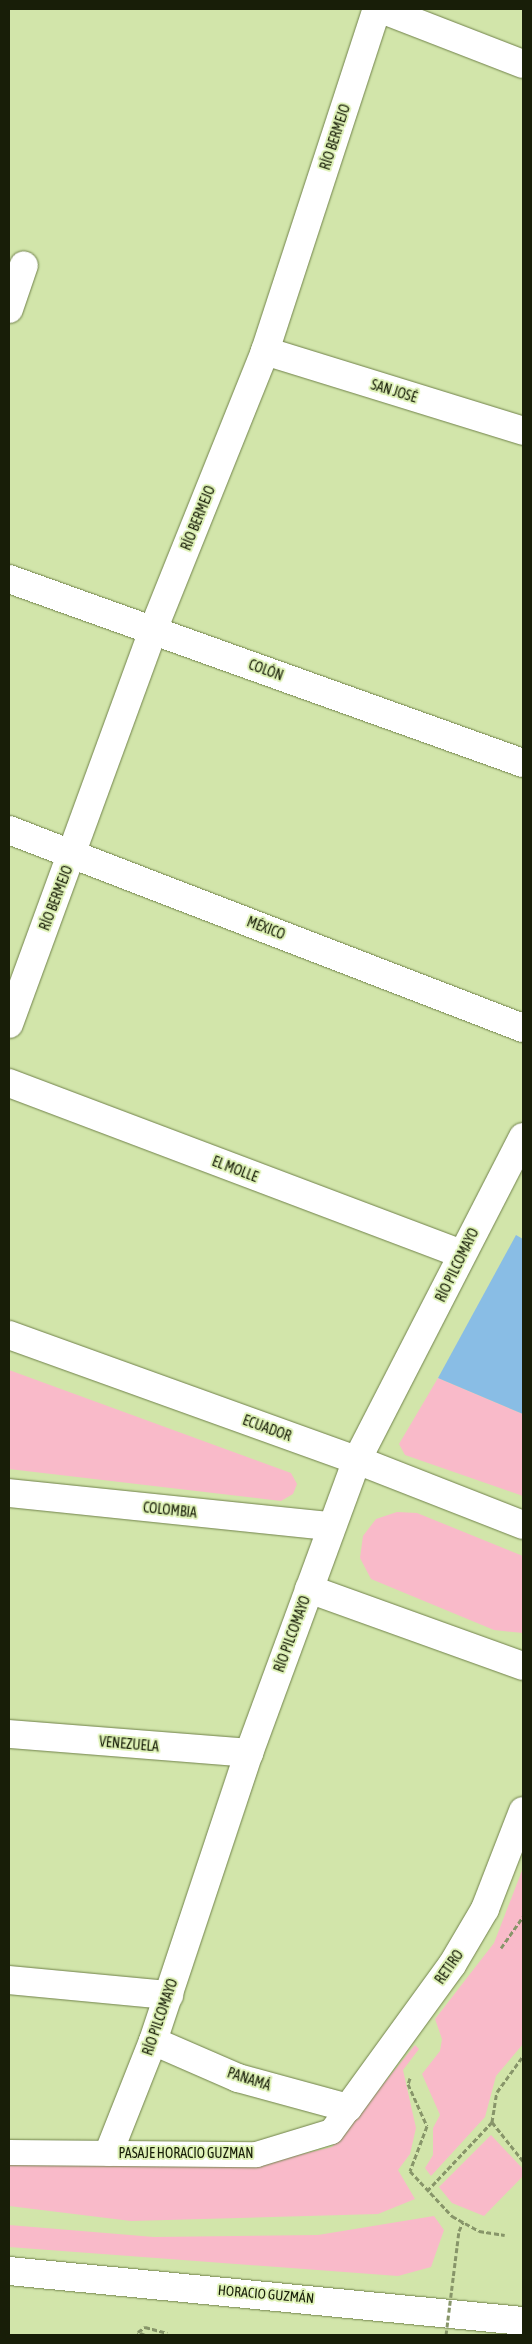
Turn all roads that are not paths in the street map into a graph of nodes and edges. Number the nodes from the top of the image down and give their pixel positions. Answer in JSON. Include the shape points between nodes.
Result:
{"nodes":[{"id":1,"x":377,"y":9,"type":"edge"},
{"id":2,"x":381,"y":9,"type":"edge"},
{"id":3,"x":523,"y":64,"type":"edge"},
{"id":4,"x":24,"y":265,"type":"dead end"},
{"id":5,"x":9,"y":309,"type":"edge"},
{"id":6,"x":265,"y":351,"type":"junction"},
{"id":7,"x":523,"y":431,"type":"edge"},
{"id":8,"x":9,"y":578,"type":"edge"},
{"id":9,"x":153,"y":630,"type":"junction"},
{"id":10,"x":523,"y":763,"type":"edge"},
{"id":11,"x":9,"y":830,"type":"edge"},
{"id":12,"x":73,"y":853,"type":"junction"},
{"id":13,"x":9,"y":1024,"type":"edge"},
{"id":14,"x":523,"y":1028,"type":"edge"},
{"id":15,"x":9,"y":1083,"type":"edge"},
{"id":16,"x":523,"y":1137,"type":"edge"},
{"id":17,"x":461,"y":1254,"type":"junction"},
{"id":18,"x":9,"y":1335,"type":"edge"},
{"id":19,"x":357,"y":1460,"type":"junction"},
{"id":20,"x":9,"y":1493,"type":"edge"},
{"id":21,"x":331,"y":1526,"type":"junction"},
{"id":22,"x":523,"y":1526,"type":"edge"},
{"id":23,"x":309,"y":1589,"type":"junction"},
{"id":24,"x":523,"y":1666,"type":"edge"},
{"id":25,"x":9,"y":1734,"type":"edge"},
{"id":26,"x":249,"y":1753,"type":"junction"},
{"id":27,"x":523,"y":1810,"type":"edge"},
{"id":28,"x":9,"y":1980,"type":"edge"},
{"id":29,"x":168,"y":1995,"type":"junction"},
{"id":30,"x":153,"y":2041,"type":"junction"},
{"id":31,"x":348,"y":2108,"type":"junction"},
{"id":32,"x":9,"y":2152,"type":"edge"},
{"id":33,"x":109,"y":2152,"type":"junction"},
{"id":34,"x":9,"y":2271,"type":"edge"},
{"id":35,"x":462,"y":2313,"type":"junction"},
{"id":36,"x":523,"y":2321,"type":"edge"},
{"id":37,"x":483,"y":2335,"type":"edge"}],
"edges":[{"from":1,"to":6,"type":"street","name":"RÍO BERMEJO"},
{"from":2,"to":3,"type":"street"},
{"from":4,"to":5,"type":"street"},
{"from":6,"to":7,"type":"street","name":"SAN JOSÉ"},
{"from":6,"to":9,"type":"street","name":"RÍO BERMEJO"},
{"from":8,"to":9,"type":"street","name":"COLÓN"},
{"from":9,"to":10,"type":"street","name":"COLÓN"},
{"from":9,"to":12,"type":"street","name":"RÍO BERMEJO"},
{"from":11,"to":12,"type":"street","name":"MÉXICO"},
{"from":12,"to":13,"type":"street","name":"RÍO BERMEJO"},
{"from":12,"to":14,"type":"street","name":"MÉXICO"},
{"from":15,"to":17,"type":"street","name":"EL MOLLE"},
{"from":16,"to":17,"type":"street","name":"RÍO PILCOMAYO"},
{"from":17,"to":19,"type":"street","name":"RÍO PILCOMAYO"},
{"from":18,"to":19,"type":"street","name":"ECUADOR"},
{"from":19,"to":21,"type":"street","name":"RÍO PILCOMAYO"},
{"from":19,"to":22,"type":"street","name":"ECUADOR"},
{"from":20,"to":21,"type":"street","name":"COLOMBIA"},
{"from":21,"to":23,"type":"street","name":"RÍO PILCOMAYO"},
{"from":23,"to":24,"type":"street"},
{"from":23,"to":26,"type":"street","name":"RÍO PILCOMAYO"},
{"from":25,"to":26,"type":"street","name":"VENEZUELA"},
{"from":26,"to":29,"type":"street","name":"RÍO PILCOMAYO"},
{"from":27,"to":31,"type":"street","name":"RETIRO","via":[[485,1909],[452,1965]]},
{"from":28,"to":29,"type":"street"},
{"from":29,"to":30,"type":"street","name":"RÍO PILCOMAYO"},
{"from":30,"to":31,"type":"street","name":"PANAMÁ","via":[[238,2078]]},
{"from":30,"to":33,"type":"street","name":"RÍO PILCOMAYO"},
{"from":31,"to":33,"type":"street","name":"PASAJE HORACIO GUZMAN","via":[[331,2131],[256,2154]]},
{"from":32,"to":33,"type":"street","name":"PASAJE HORACIO GUZMAN"},
{"from":34,"to":35,"type":"street","name":"HORACIO GUZMÁN"},
{"from":35,"to":36,"type":"street","name":"HORACIO GUZMÁN"},
{"from":35,"to":37,"type":"street"}]}
